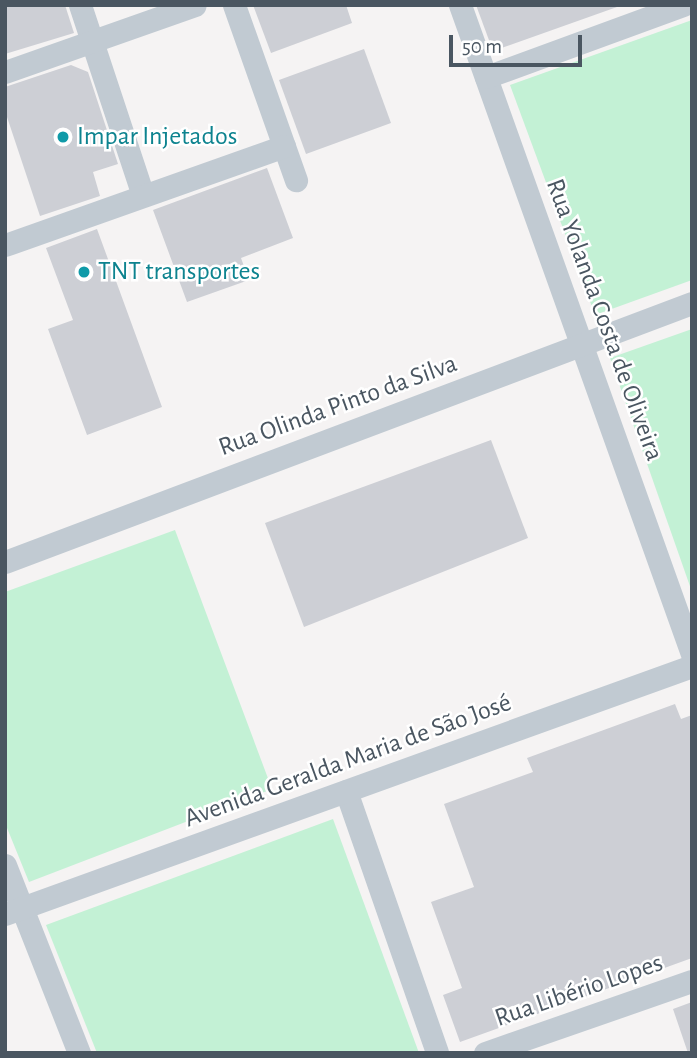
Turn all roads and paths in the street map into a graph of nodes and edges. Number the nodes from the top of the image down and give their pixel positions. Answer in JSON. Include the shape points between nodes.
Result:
{"nodes":[{"id":1,"x":80,"y":5,"type":"edge"},
{"id":2,"x":195,"y":5,"type":"edge"},
{"id":3,"x":234,"y":5,"type":"edge"},
{"id":4,"x":460,"y":5,"type":"edge"},
{"id":5,"x":683,"y":5,"type":"edge"},
{"id":6,"x":93,"y":42,"type":"junction"},
{"id":7,"x":5,"y":72,"type":"edge"},
{"id":8,"x":486,"y":77,"type":"junction"},
{"id":9,"x":284,"y":146,"type":"junction"},
{"id":10,"x":296,"y":180,"type":"dead end"},
{"id":11,"x":143,"y":195,"type":"junction"},
{"id":12,"x":5,"y":245,"type":"edge"},
{"id":13,"x":692,"y":303,"type":"edge"},
{"id":14,"x":584,"y":344,"type":"junction"},
{"id":15,"x":5,"y":562,"type":"edge"},
{"id":16,"x":692,"y":654,"type":"edge"},
{"id":17,"x":692,"y":666,"type":"edge"},
{"id":18,"x":346,"y":791,"type":"junction"},
{"id":19,"x":5,"y":865,"type":"edge"},
{"id":20,"x":14,"y":911,"type":"edge"},
{"id":21,"x":692,"y":981,"type":"edge"},
{"id":22,"x":79,"y":1053,"type":"edge"},
{"id":23,"x":437,"y":1053,"type":"edge"},
{"id":24,"x":485,"y":1053,"type":"edge"}],
"edges":[{"from":1,"to":6,"type":"street"},
{"from":2,"to":6,"type":"street"},
{"from":3,"to":9,"type":"street"},
{"from":4,"to":8,"type":"street","name":"Rua Yolanda Costa de Oliveira"},
{"from":5,"to":8,"type":"street"},
{"from":6,"to":7,"type":"street"},
{"from":6,"to":11,"type":"street"},
{"from":8,"to":14,"type":"street","name":"Rua Yolanda Costa de Oliveira"},
{"from":9,"to":10,"type":"street"},
{"from":9,"to":11,"type":"street"},
{"from":11,"to":12,"type":"street"},
{"from":13,"to":14,"type":"street","name":"Rua Olinda Pinto da Silva"},
{"from":14,"to":15,"type":"street","name":"Rua Olinda Pinto da Silva"},
{"from":14,"to":16,"type":"street","name":"Rua Yolanda Costa de Oliveira"},
{"from":17,"to":18,"type":"street","name":"Avenida Geralda Maria de São José"},
{"from":18,"to":20,"type":"street","name":"Avenida Geralda Maria de São José"},
{"from":18,"to":23,"type":"street"},
{"from":19,"to":20,"type":"street"},
{"from":20,"to":22,"type":"street"},
{"from":21,"to":24,"type":"street","name":"Rua Libério Lopes"}]}
